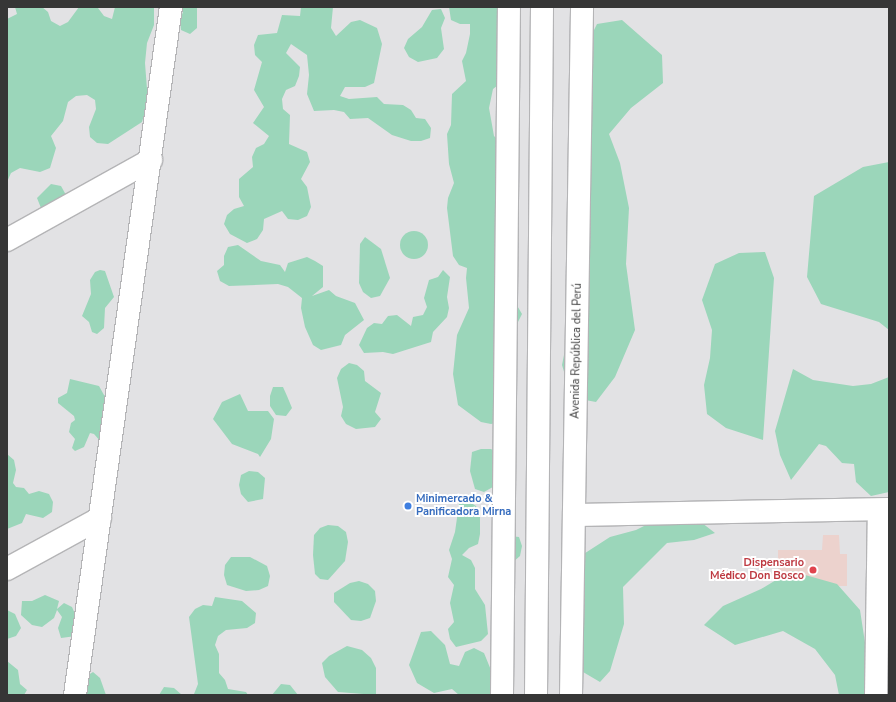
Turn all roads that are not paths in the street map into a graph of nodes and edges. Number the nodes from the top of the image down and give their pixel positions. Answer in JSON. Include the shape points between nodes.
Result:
{"nodes":[{"id":1,"x":171,"y":7,"type":"edge"},
{"id":2,"x":509,"y":7,"type":"edge"},
{"id":3,"x":542,"y":7,"type":"edge"},
{"id":4,"x":582,"y":7,"type":"edge"},
{"id":5,"x":151,"y":160,"type":"junction"},
{"id":6,"x":7,"y":240,"type":"edge"},
{"id":7,"x":884,"y":509,"type":"edge"},
{"id":8,"x":574,"y":515,"type":"junction"},
{"id":9,"x":100,"y":518,"type":"junction"},
{"id":10,"x":7,"y":568,"type":"edge"},
{"id":11,"x":75,"y":695,"type":"edge"},
{"id":12,"x":502,"y":695,"type":"edge"},
{"id":13,"x":536,"y":695,"type":"edge"},
{"id":14,"x":571,"y":695,"type":"edge"},
{"id":15,"x":876,"y":695,"type":"edge"}],
"edges":[{"from":1,"to":5,"type":"main road"},
{"from":2,"to":12,"type":"main road"},
{"from":3,"to":13,"type":"main road"},
{"from":4,"to":8,"type":"main road","name":"Avenida República del Perú"},
{"from":5,"to":6,"type":"main road"},
{"from":5,"to":9,"type":"main road"},
{"from":7,"to":8,"type":"main road"},
{"from":7,"to":15,"type":"main road"},
{"from":8,"to":14,"type":"main road","name":"Avenida República del Perú"},
{"from":9,"to":10,"type":"main road"},
{"from":9,"to":11,"type":"main road"}]}
